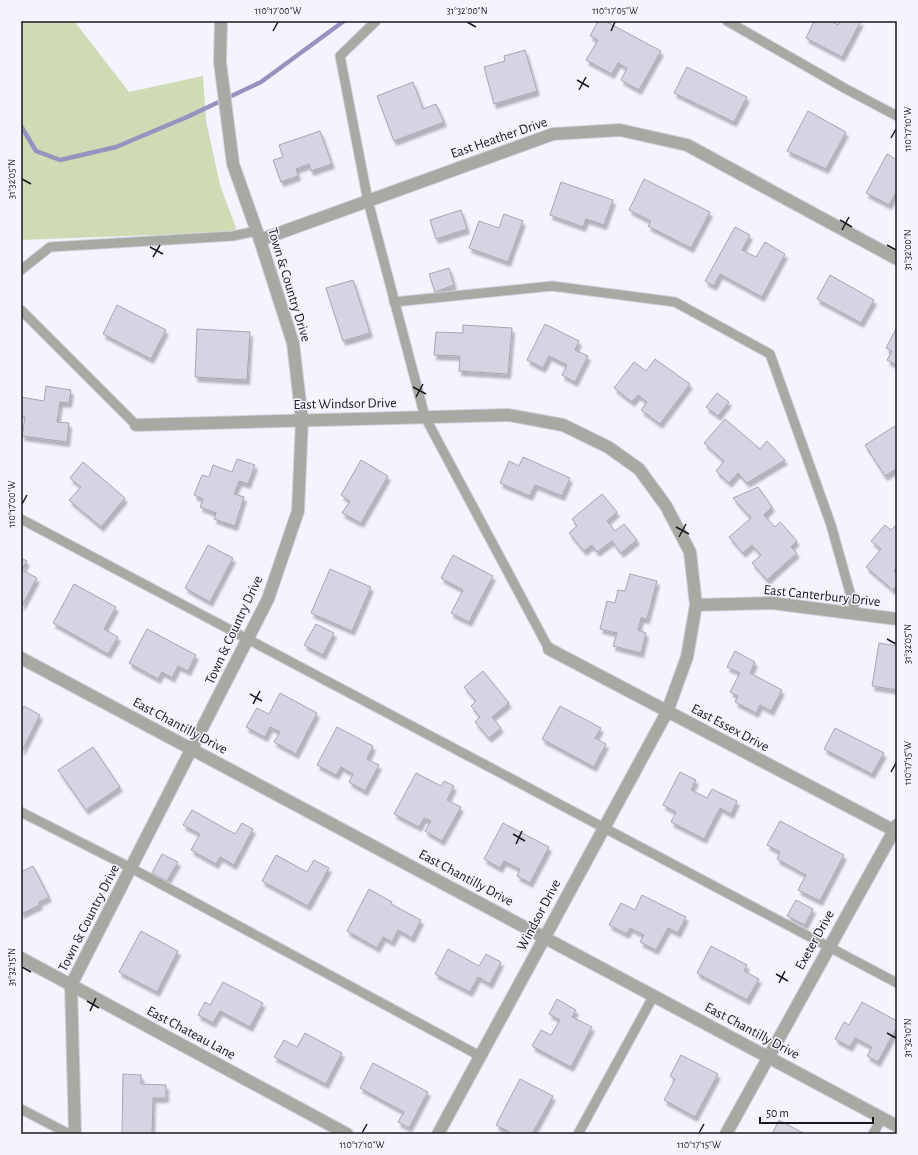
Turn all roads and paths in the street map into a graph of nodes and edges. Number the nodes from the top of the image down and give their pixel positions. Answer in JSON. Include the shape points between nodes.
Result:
{"nodes":[{"id":1,"x":221,"y":21,"type":"edge"},
{"id":2,"x":376,"y":21,"type":"edge"},
{"id":3,"x":726,"y":21,"type":"edge"},
{"id":4,"x":897,"y":116,"type":"edge"},
{"id":5,"x":368,"y":201,"type":"junction"},
{"id":6,"x":259,"y":235,"type":"junction"},
{"id":7,"x":897,"y":259,"type":"edge"},
{"id":8,"x":21,"y":270,"type":"edge"},
{"id":9,"x":394,"y":302,"type":"junction"},
{"id":10,"x":21,"y":310,"type":"edge"},
{"id":11,"x":425,"y":417,"type":"junction"},
{"id":12,"x":302,"y":420,"type":"junction"},
{"id":13,"x":136,"y":425,"type":"joint"},
{"id":14,"x":21,"y":519,"type":"edge"},
{"id":15,"x":696,"y":605,"type":"junction"},
{"id":16,"x":856,"y":614,"type":"junction"},
{"id":17,"x":897,"y":619,"type":"edge"},
{"id":18,"x":248,"y":638,"type":"junction"},
{"id":19,"x":549,"y":649,"type":"joint"},
{"id":20,"x":21,"y":658,"type":"edge"},
{"id":21,"x":667,"y":712,"type":"junction"},
{"id":22,"x":193,"y":749,"type":"junction"},
{"id":23,"x":21,"y":812,"type":"edge"},
{"id":24,"x":603,"y":828,"type":"junction"},
{"id":25,"x":896,"y":829,"type":"edge"},
{"id":26,"x":132,"y":868,"type":"junction"},
{"id":27,"x":544,"y":936,"type":"junction"},
{"id":28,"x":829,"y":946,"type":"junction"},
{"id":29,"x":21,"y":958,"type":"edge"},
{"id":30,"x":897,"y":983,"type":"edge"},
{"id":31,"x":71,"y":985,"type":"junction"},
{"id":32,"x":654,"y":995,"type":"junction"},
{"id":33,"x":480,"y":1056,"type":"junction"},
{"id":34,"x":768,"y":1057,"type":"junction"},
{"id":35,"x":21,"y":1109,"type":"edge"},
{"id":36,"x":882,"y":1118,"type":"junction"},
{"id":37,"x":897,"y":1126,"type":"edge"},
{"id":38,"x":68,"y":1134,"type":"edge"},
{"id":39,"x":75,"y":1134,"type":"edge"},
{"id":40,"x":347,"y":1134,"type":"edge"},
{"id":41,"x":438,"y":1134,"type":"edge"},
{"id":42,"x":578,"y":1134,"type":"edge"},
{"id":43,"x":726,"y":1134,"type":"edge"},
{"id":44,"x":873,"y":1134,"type":"edge"}],
"edges":[{"from":1,"to":6,"type":"street","name":"Town & Country Drive","via":[[220,62],[233,164]]},
{"from":2,"to":5,"type":"lane","via":[[340,56]]},
{"from":3,"to":4,"type":"lane"},
{"from":5,"to":6,"type":"street","name":"East Heather Drive"},
{"from":5,"to":7,"type":"street","name":"East Heather Drive","via":[[553,134],[620,130],[687,145]]},
{"from":5,"to":9,"type":"lane"},
{"from":6,"to":8,"type":"lane","via":[[50,248]]},
{"from":6,"to":12,"type":"street","name":"Town & Country Drive","via":[[293,342]]},
{"from":9,"to":11,"type":"lane"},
{"from":9,"to":16,"type":"lane","via":[[552,286],[675,302],[770,354],[830,525]]},
{"from":10,"to":13,"type":"lane"},
{"from":11,"to":12,"type":"street","name":"East Windsor Drive"},
{"from":11,"to":15,"type":"street","name":"East Windsor Drive","via":[[508,415],[563,425],[608,447],[639,469],[666,506],[690,552]]},
{"from":11,"to":19,"type":"lane"},
{"from":12,"to":13,"type":"street","name":"East Windsor Drive"},
{"from":12,"to":18,"type":"street","name":"Town & Country Drive","via":[[298,511],[268,599]]},
{"from":14,"to":18,"type":"lane"},
{"from":15,"to":16,"type":"street","name":"East Canterbury Drive","via":[[772,603]]},
{"from":15,"to":21,"type":"street","name":"East Windsor Drive","via":[[687,657]]},
{"from":16,"to":17,"type":"street","name":"East Canterbury Drive"},
{"from":18,"to":22,"type":"street","name":"Town & Country Drive"},
{"from":18,"to":24,"type":"lane"},
{"from":19,"to":21,"type":"street","name":"East Essex Drive"},
{"from":20,"to":22,"type":"street","name":"East Chantilly Drive"},
{"from":21,"to":24,"type":"street","name":"Windsor Drive"},
{"from":21,"to":25,"type":"street","name":"East Essex Drive"},
{"from":22,"to":26,"type":"street","name":"Town & Country Drive"},
{"from":22,"to":27,"type":"street","name":"East Chantilly Drive"},
{"from":23,"to":26,"type":"lane"},
{"from":24,"to":27,"type":"street","name":"Windsor Drive"},
{"from":24,"to":28,"type":"lane"},
{"from":25,"to":28,"type":"street","name":"Exeter Drive"},
{"from":26,"to":31,"type":"street","name":"Town & Country Drive"},
{"from":26,"to":33,"type":"lane"},
{"from":27,"to":32,"type":"street","name":"East Chantilly Drive"},
{"from":27,"to":33,"type":"street","name":"Windsor Drive"},
{"from":28,"to":30,"type":"lane"},
{"from":28,"to":34,"type":"street","name":"Exeter Drive"},
{"from":29,"to":31,"type":"street","name":"East Chateau Lane"},
{"from":31,"to":39,"type":"street","name":"Town & Country Drive"},
{"from":31,"to":40,"type":"street","name":"East Chateau Lane"},
{"from":32,"to":34,"type":"street","name":"East Chantilly Drive"},
{"from":32,"to":42,"type":"lane"},
{"from":33,"to":41,"type":"street","name":"Windsor Drive"},
{"from":34,"to":36,"type":"street","name":"East Chantilly Drive"},
{"from":34,"to":43,"type":"street","name":"Exeter Drive"},
{"from":35,"to":38,"type":"lane"},
{"from":36,"to":37,"type":"street","name":"East Chantilly Drive"},
{"from":36,"to":44,"type":"lane"}]}
